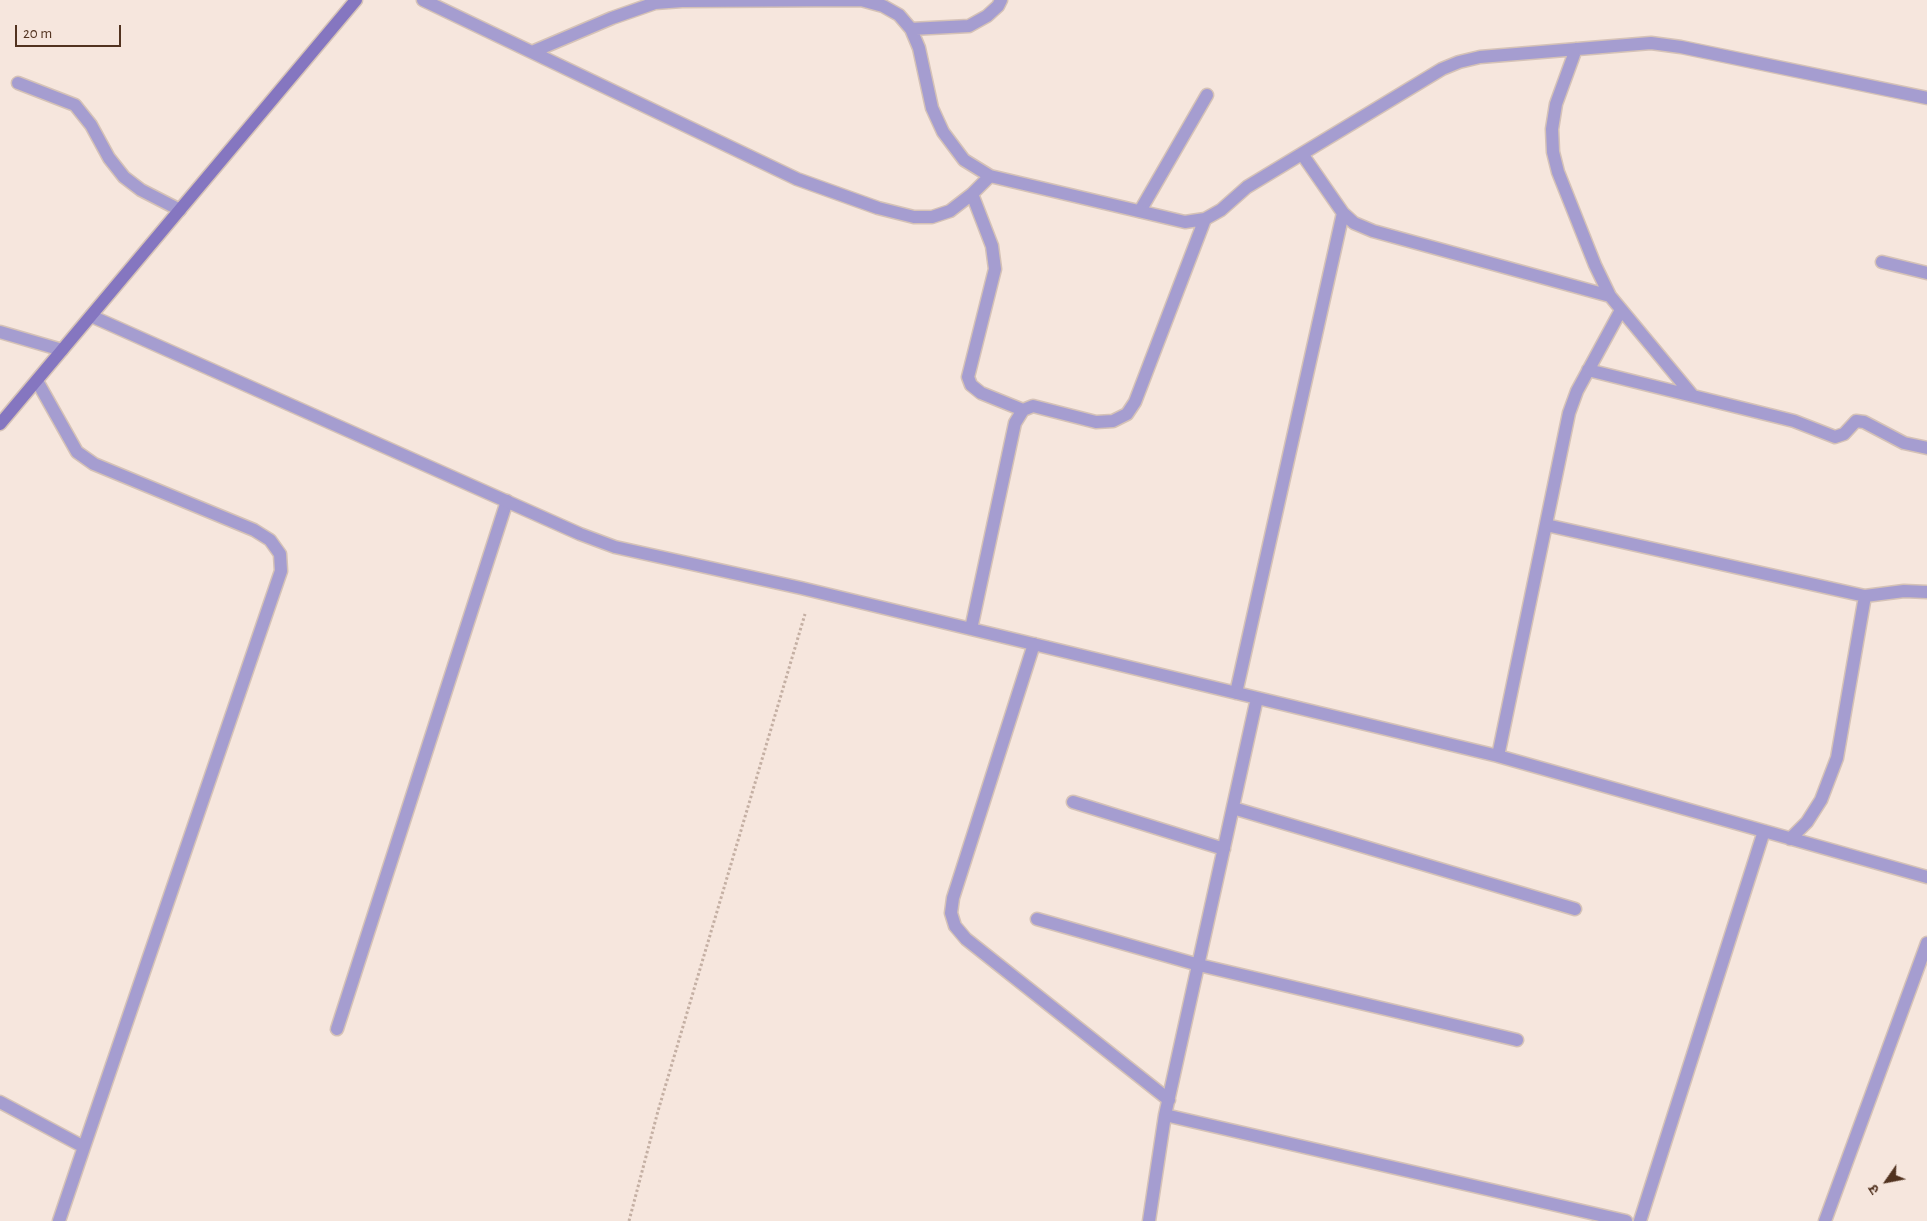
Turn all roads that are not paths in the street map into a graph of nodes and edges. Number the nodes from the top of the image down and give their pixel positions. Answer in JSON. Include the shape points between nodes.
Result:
{"nodes":[{"id":1,"x":356,"y":0,"type":"edge"},
{"id":2,"x":423,"y":0,"type":"edge"},
{"id":3,"x":861,"y":0,"type":"edge"},
{"id":4,"x":1001,"y":0,"type":"edge"},
{"id":5,"x":911,"y":29,"type":"junction"},
{"id":6,"x":1576,"y":49,"type":"junction"},
{"id":7,"x":532,"y":52,"type":"junction"},
{"id":8,"x":18,"y":83,"type":"dead end"},
{"id":9,"x":1206,"y":95,"type":"dead end"},
{"id":10,"x":1927,"y":98,"type":"edge"},
{"id":11,"x":1302,"y":154,"type":"junction"},
{"id":12,"x":990,"y":176,"type":"junction"},
{"id":13,"x":972,"y":194,"type":"junction"},
{"id":14,"x":180,"y":210,"type":"junction"},
{"id":15,"x":1140,"y":211,"type":"junction"},
{"id":16,"x":1343,"y":213,"type":"junction"},
{"id":17,"x":1205,"y":219,"type":"junction"},
{"id":18,"x":1882,"y":262,"type":"dead end"},
{"id":19,"x":1927,"y":273,"type":"edge"},
{"id":20,"x":1610,"y":296,"type":"junction"},
{"id":21,"x":1621,"y":310,"type":"junction"},
{"id":22,"x":91,"y":316,"type":"junction"},
{"id":23,"x":0,"y":332,"type":"edge"},
{"id":24,"x":62,"y":350,"type":"junction"},
{"id":25,"x":1588,"y":370,"type":"junction"},
{"id":26,"x":37,"y":381,"type":"junction"},
{"id":27,"x":1693,"y":396,"type":"junction"},
{"id":28,"x":1023,"y":410,"type":"junction"},
{"id":29,"x":0,"y":424,"type":"edge"},
{"id":30,"x":1927,"y":448,"type":"edge"},
{"id":31,"x":507,"y":501,"type":"junction"},
{"id":32,"x":1546,"y":525,"type":"junction"},
{"id":33,"x":1927,"y":592,"type":"edge"},
{"id":34,"x":1865,"y":596,"type":"junction"},
{"id":35,"x":971,"y":629,"type":"junction"},
{"id":36,"x":1034,"y":644,"type":"junction"},
{"id":37,"x":1236,"y":693,"type":"junction"},
{"id":38,"x":1257,"y":698,"type":"junction"},
{"id":39,"x":1498,"y":756,"type":"junction"},
{"id":40,"x":1073,"y":802,"type":"dead end"},
{"id":41,"x":1233,"y":808,"type":"junction"},
{"id":42,"x":1764,"y":831,"type":"junction"},
{"id":43,"x":1790,"y":838,"type":"junction"},
{"id":44,"x":1224,"y":849,"type":"junction"},
{"id":45,"x":1927,"y":877,"type":"edge"},
{"id":46,"x":1574,"y":909,"type":"dead end"},
{"id":47,"x":1037,"y":919,"type":"dead end"},
{"id":48,"x":1927,"y":943,"type":"edge"},
{"id":49,"x":1199,"y":965,"type":"junction"},
{"id":50,"x":337,"y":1028,"type":"dead end"},
{"id":51,"x":1517,"y":1040,"type":"dead end"},
{"id":52,"x":1169,"y":1100,"type":"junction"},
{"id":53,"x":0,"y":1102,"type":"edge"},
{"id":54,"x":1165,"y":1115,"type":"junction"},
{"id":55,"x":84,"y":1147,"type":"junction"},
{"id":56,"x":59,"y":1221,"type":"edge"},
{"id":57,"x":1149,"y":1221,"type":"edge"},
{"id":58,"x":1626,"y":1221,"type":"edge"},
{"id":59,"x":1640,"y":1221,"type":"edge"},
{"id":60,"x":1825,"y":1221,"type":"edge"}],
"edges":[{"from":1,"to":14,"type":"street"},
{"from":2,"to":7,"type":"street"},
{"from":3,"to":5,"type":"street","via":[[899,15]]},
{"from":3,"to":7,"type":"street","via":[[655,4],[612,18]]},
{"from":4,"to":5,"type":"street","via":[[987,16],[969,26]]},
{"from":5,"to":12,"type":"street","via":[[919,48],[932,108],[943,132],[964,160]]},
{"from":6,"to":10,"type":"street","via":[[1651,43],[1681,47]]},
{"from":6,"to":11,"type":"street","via":[[1480,57],[1459,62],[1442,69]]},
{"from":6,"to":20,"type":"street","via":[[1556,104],[1553,152],[1594,265]]},
{"from":7,"to":13,"type":"street","via":[[797,178],[878,208],[932,218],[950,211]]},
{"from":8,"to":14,"type":"street","via":[[75,105],[124,177],[141,190]]},
{"from":9,"to":15,"type":"street"},
{"from":11,"to":16,"type":"street"},
{"from":11,"to":17,"type":"street"},
{"from":12,"to":13,"type":"street"},
{"from":12,"to":15,"type":"street"},
{"from":13,"to":28,"type":"street","via":[[992,246],[995,269],[968,378],[981,393]]},
{"from":14,"to":22,"type":"street"},
{"from":15,"to":17,"type":"street","via":[[1185,222]]},
{"from":16,"to":20,"type":"street","via":[[1354,223],[1373,230]]},
{"from":16,"to":37,"type":"street"},
{"from":17,"to":28,"type":"street","via":[[1135,402],[1126,414],[1113,421],[1096,422],[1033,406]]},
{"from":18,"to":19,"type":"street"},
{"from":20,"to":21,"type":"street"},
{"from":21,"to":25,"type":"street"},
{"from":21,"to":27,"type":"street"},
{"from":22,"to":24,"type":"street"},
{"from":22,"to":31,"type":"street"},
{"from":23,"to":24,"type":"street"},
{"from":24,"to":26,"type":"street"},
{"from":25,"to":27,"type":"street"},
{"from":25,"to":32,"type":"street","via":[[1569,413]]},
{"from":26,"to":29,"type":"street"},
{"from":26,"to":55,"type":"street","via":[[77,452],[94,464],[254,530],[270,540],[280,554],[278,581]]},
{"from":27,"to":30,"type":"street","via":[[1794,421],[1835,437],[1844,434],[1856,421],[1864,422],[1904,443]]},
{"from":28,"to":35,"type":"street","via":[[1015,423]]},
{"from":31,"to":35,"type":"street","via":[[616,547]]},
{"from":31,"to":50,"type":"street"},
{"from":32,"to":34,"type":"street"},
{"from":32,"to":39,"type":"street"},
{"from":33,"to":34,"type":"street"},
{"from":34,"to":43,"type":"street","via":[[1837,758],[1821,800],[1808,822]]},
{"from":35,"to":36,"type":"street"},
{"from":36,"to":37,"type":"street"},
{"from":36,"to":52,"type":"street","via":[[953,898],[951,913],[955,926],[966,939]]},
{"from":37,"to":38,"type":"street"},
{"from":38,"to":39,"type":"street"},
{"from":38,"to":41,"type":"street"},
{"from":39,"to":42,"type":"street"},
{"from":40,"to":44,"type":"street"},
{"from":41,"to":44,"type":"street"},
{"from":41,"to":46,"type":"street"},
{"from":42,"to":43,"type":"street"},
{"from":42,"to":59,"type":"street"},
{"from":43,"to":45,"type":"street"},
{"from":44,"to":49,"type":"street"},
{"from":47,"to":49,"type":"street"},
{"from":48,"to":60,"type":"street"},
{"from":49,"to":51,"type":"street"},
{"from":49,"to":52,"type":"street"},
{"from":52,"to":54,"type":"street"},
{"from":53,"to":55,"type":"street"},
{"from":54,"to":57,"type":"street"},
{"from":54,"to":58,"type":"street"},
{"from":55,"to":56,"type":"street"}]}
